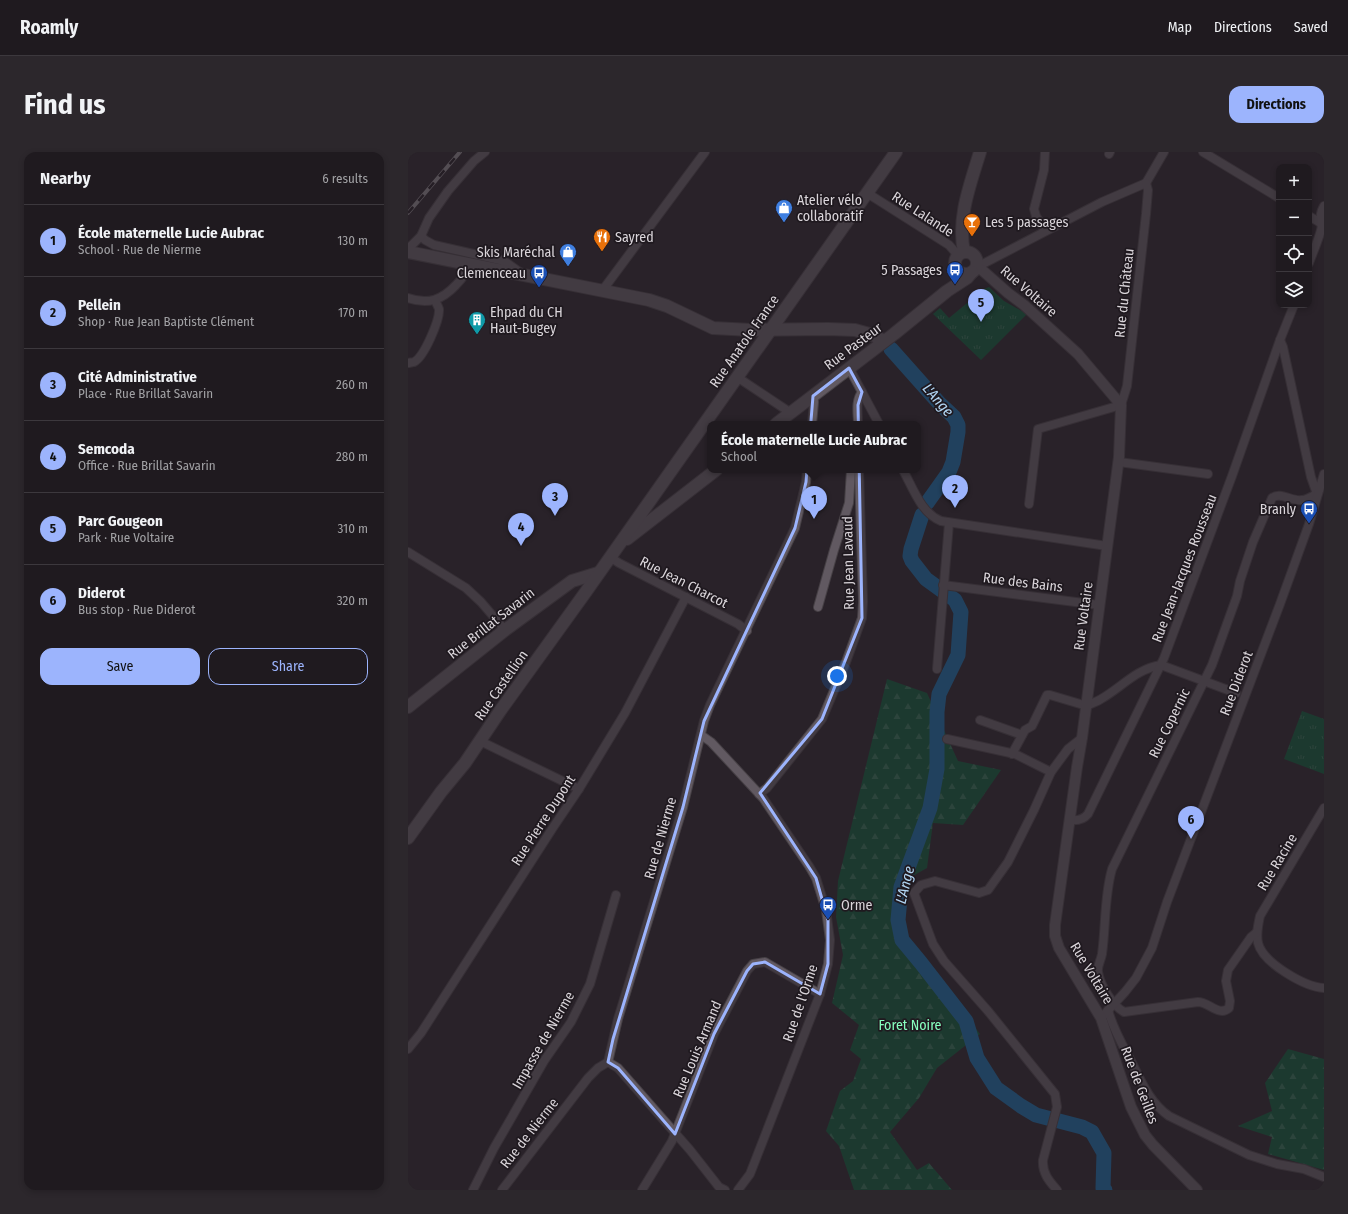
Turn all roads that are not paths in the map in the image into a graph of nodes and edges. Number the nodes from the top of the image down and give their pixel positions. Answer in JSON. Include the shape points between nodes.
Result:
{"nodes":[{"id":1,"x":485,"y":152,"type":"edge"},
{"id":2,"x":705,"y":152,"type":"edge"},
{"id":3,"x":896,"y":152,"type":"edge"},
{"id":4,"x":980,"y":152,"type":"edge"},
{"id":5,"x":1045,"y":152,"type":"edge"},
{"id":6,"x":1164,"y":152,"type":"edge"},
{"id":7,"x":1203,"y":152,"type":"edge"},
{"id":8,"x":1146,"y":183,"type":"junction"},
{"id":9,"x":867,"y":193,"type":"junction"},
{"id":10,"x":1276,"y":196,"type":"edge"},
{"id":11,"x":1324,"y":206,"type":"edge"},
{"id":12,"x":1312,"y":218,"type":"edge"},
{"id":13,"x":1323,"y":225,"type":"edge"},
{"id":14,"x":1045,"y":231,"type":"junction"},
{"id":15,"x":420,"y":236,"type":"junction"},
{"id":16,"x":410,"y":248,"type":"edge"},
{"id":17,"x":958,"y":251,"type":"junction"},
{"id":18,"x":1312,"y":255,"type":"edge"},
{"id":19,"x":469,"y":264,"type":"junction"},
{"id":20,"x":975,"y":269,"type":"junction"},
{"id":21,"x":524,"y":275,"type":"junction"},
{"id":22,"x":602,"y":291,"type":"junction"},
{"id":23,"x":947,"y":291,"type":"junction"},
{"id":24,"x":410,"y":299,"type":"edge"},
{"id":25,"x":435,"y":300,"type":"junction"},
{"id":26,"x":1293,"y":308,"type":"edge"},
{"id":27,"x":770,"y":330,"type":"junction"},
{"id":28,"x":1280,"y":340,"type":"junction"},
{"id":29,"x":884,"y":341,"type":"junction"},
{"id":30,"x":408,"y":363,"type":"edge"},
{"id":31,"x":849,"y":368,"type":"junction"},
{"id":32,"x":737,"y":377,"type":"junction"},
{"id":33,"x":862,"y":392,"type":"junction"},
{"id":34,"x":813,"y":396,"type":"junction"},
{"id":35,"x":1121,"y":406,"type":"junction"},
{"id":36,"x":791,"y":413,"type":"junction"},
{"id":37,"x":780,"y":421,"type":"edge"},
{"id":38,"x":812,"y":421,"type":"edge"},
{"id":39,"x":858,"y":421,"type":"edge"},
{"id":40,"x":877,"y":421,"type":"edge"},
{"id":41,"x":1119,"y":462,"type":"junction"},
{"id":42,"x":712,"y":473,"type":"edge"},
{"id":43,"x":808,"y":473,"type":"edge"},
{"id":44,"x":851,"y":473,"type":"edge"},
{"id":45,"x":859,"y":473,"type":"edge"},
{"id":46,"x":905,"y":473,"type":"edge"},
{"id":47,"x":1208,"y":474,"type":"dead end"},
{"id":48,"x":1324,"y":474,"type":"edge"},
{"id":49,"x":1320,"y":496,"type":"edge"},
{"id":50,"x":1029,"y":504,"type":"dead end"},
{"id":51,"x":949,"y":523,"type":"junction"},
{"id":52,"x":1107,"y":546,"type":"junction"},
{"id":53,"x":408,"y":552,"type":"edge"},
{"id":54,"x":613,"y":552,"type":"junction"},
{"id":55,"x":598,"y":573,"type":"junction"},
{"id":56,"x":943,"y":585,"type":"junction"},
{"id":57,"x":686,"y":597,"type":"junction"},
{"id":58,"x":1099,"y":605,"type":"junction"},
{"id":59,"x":818,"y":607,"type":"dead end"},
{"id":60,"x":505,"y":630,"type":"junction"},
{"id":61,"x":746,"y":631,"type":"junction"},
{"id":62,"x":1161,"y":665,"type":"junction"},
{"id":63,"x":937,"y":669,"type":"dead end"},
{"id":64,"x":1204,"y":682,"type":"junction"},
{"id":65,"x":1236,"y":693,"type":"dead end"},
{"id":66,"x":409,"y":706,"type":"edge"},
{"id":67,"x":1087,"y":706,"type":"junction"},
{"id":68,"x":980,"y":720,"type":"dead end"},
{"id":69,"x":701,"y":734,"type":"junction"},
{"id":70,"x":1022,"y":735,"type":"junction"},
{"id":71,"x":1082,"y":738,"type":"junction"},
{"id":72,"x":947,"y":739,"type":"dead end"},
{"id":73,"x":480,"y":741,"type":"junction"},
{"id":74,"x":1012,"y":754,"type":"junction"},
{"id":75,"x":1051,"y":772,"type":"junction"},
{"id":76,"x":579,"y":789,"type":"junction"},
{"id":77,"x":759,"y":794,"type":"junction"},
{"id":78,"x":1324,"y":808,"type":"edge"},
{"id":79,"x":1070,"y":820,"type":"junction"},
{"id":80,"x":408,"y":838,"type":"edge"},
{"id":81,"x":616,"y":895,"type":"dead end"},
{"id":82,"x":1257,"y":932,"type":"junction"},
{"id":83,"x":1324,"y":988,"type":"edge"},
{"id":84,"x":820,"y":994,"type":"junction"},
{"id":85,"x":1108,"y":1011,"type":"junction"},
{"id":86,"x":408,"y":1049,"type":"edge"},
{"id":87,"x":608,"y":1062,"type":"junction"},
{"id":88,"x":675,"y":1134,"type":"junction"},
{"id":89,"x":1324,"y":1177,"type":"edge"},
{"id":90,"x":473,"y":1190,"type":"edge"},
{"id":91,"x":502,"y":1190,"type":"edge"},
{"id":92,"x":642,"y":1190,"type":"edge"},
{"id":93,"x":725,"y":1190,"type":"edge"},
{"id":94,"x":738,"y":1190,"type":"edge"},
{"id":95,"x":1057,"y":1190,"type":"edge"},
{"id":96,"x":1197,"y":1190,"type":"edge"}],
"edges":[{"from":1,"to":15,"type":"street","via":[[448,191]]},
{"from":2,"to":22,"type":"street"},
{"from":3,"to":9,"type":"main road","name":"Rue Anatole France"},
{"from":4,"to":17,"type":"main road","via":[[966,197]]},
{"from":5,"to":14,"type":"street","via":[[1044,170],[1034,209]]},
{"from":6,"to":8,"type":"street"},
{"from":7,"to":10,"type":"street"},
{"from":8,"to":14,"type":"street"},
{"from":8,"to":35,"type":"street","name":"Rue du Château","via":[[1146,214],[1128,378]]},
{"from":9,"to":17,"type":"street","name":"Rue Lalande"},
{"from":9,"to":27,"type":"main road","name":"Rue Anatole France"},
{"from":11,"to":13,"type":"street","via":[[1320,214]]},
{"from":12,"to":13,"type":"street"},
{"from":13,"to":18,"type":"street"},
{"from":14,"to":20,"type":"street"},
{"from":15,"to":16,"type":"street"},
{"from":15,"to":21,"type":"street","via":[[434,245],[500,260]]},
{"from":16,"to":19,"type":"main road"},
{"from":17,"to":20,"type":"main road","via":[[975,256]]},
{"from":17,"to":20,"type":"main road","via":[[956,266],[959,271],[964,274]]},
{"from":17,"to":23,"type":"main road"},
{"from":19,"to":21,"type":"main road"},
{"from":19,"to":25,"type":"street","via":[[461,280],[446,295]]},
{"from":20,"to":23,"type":"main road","name":"Rue Pasteur","via":[[967,278]]},
{"from":20,"to":35,"type":"street","name":"Rue Voltaire","via":[[982,270],[1078,354]]},
{"from":21,"to":22,"type":"main road"},
{"from":22,"to":27,"type":"main road","via":[[667,306],[713,328]]},
{"from":23,"to":29,"type":"main road","name":"Rue Pasteur"},
{"from":24,"to":25,"type":"street"},
{"from":25,"to":30,"type":"street","via":[[439,309],[432,334],[420,356],[415,362]]},
{"from":26,"to":28,"type":"street","name":"Rue Jean-Jacques Rousseau"},
{"from":27,"to":29,"type":"main road","via":[[855,330],[873,334]]},
{"from":27,"to":32,"type":"main road","name":"Rue Anatole France"},
{"from":28,"to":49,"type":"street","via":[[1311,477]]},
{"from":28,"to":62,"type":"street","name":"Rue Jean-Jacques Rousseau"},
{"from":29,"to":31,"type":"main road","name":"Rue Pasteur"},
{"from":31,"to":33,"type":"street"},
{"from":31,"to":34,"type":"main road","name":"Rue Pasteur"},
{"from":32,"to":36,"type":"street"},
{"from":32,"to":54,"type":"main road","name":"Rue Anatole France"},
{"from":33,"to":39,"type":"street","via":[[858,400]]},
{"from":33,"to":40,"type":"street"},
{"from":34,"to":36,"type":"main road","name":"Rue Pasteur"},
{"from":34,"to":38,"type":"street"},
{"from":35,"to":41,"type":"street","name":"Rue Voltaire"},
{"from":35,"to":50,"type":"street","via":[[1038,429]]},
{"from":36,"to":37,"type":"main road","name":"Rue Pasteur"},
{"from":41,"to":47,"type":"street"},
{"from":41,"to":52,"type":"street","name":"Rue Voltaire"},
{"from":42,"to":54,"type":"main road"},
{"from":43,"to":61,"type":"street","name":"Rue de Nierme","via":[[795,528]]},
{"from":44,"to":59,"type":"street","via":[[849,502]]},
{"from":45,"to":77,"type":"street","name":"Rue Jean Lavaud","via":[[862,618],[822,719],[767,788]]},
{"from":46,"to":51,"type":"street","via":[[927,512],[935,519]]},
{"from":48,"to":49,"type":"street","name":"Rue Diderot"},
{"from":49,"to":64,"type":"street","name":"Rue Copernic","via":[[1302,500],[1292,500],[1279,495],[1272,498],[1252,542],[1238,596]]},
{"from":49,"to":85,"type":"street","name":"Rue Diderot","via":[[1152,948],[1136,978]]},
{"from":51,"to":52,"type":"street"},
{"from":51,"to":56,"type":"street"},
{"from":52,"to":58,"type":"street","name":"Rue Voltaire"},
{"from":53,"to":60,"type":"street","via":[[466,588]]},
{"from":54,"to":55,"type":"main road","name":"Rue Castellion"},
{"from":54,"to":57,"type":"street","name":"Rue Jean Charcot","via":[[619,563]]},
{"from":55,"to":60,"type":"main road","name":"Rue Brillat Savarin","via":[[572,581]]},
{"from":55,"to":73,"type":"main road","name":"Rue Castellion"},
{"from":56,"to":58,"type":"street","name":"Rue des Bains"},
{"from":56,"to":63,"type":"street"},
{"from":57,"to":61,"type":"street","name":"Rue Jean Charcot","via":[[738,624]]},
{"from":57,"to":76,"type":"street","name":"Rue Pierre Dupont","via":[[625,713]]},
{"from":58,"to":67,"type":"street","name":"Rue Voltaire"},
{"from":60,"to":66,"type":"main road","name":"Rue Brillat Savarin"},
{"from":61,"to":69,"type":"street","name":"Rue de Nierme","via":[[710,705]]},
{"from":62,"to":64,"type":"street"},
{"from":62,"to":67,"type":"street","via":[[1139,672],[1102,699]]},
{"from":62,"to":79,"type":"street","name":"Rue Jean-Jacques Rousseau","via":[[1088,814],[1080,820]]},
{"from":64,"to":65,"type":"street"},
{"from":64,"to":85,"type":"street","name":"Rue Copernic","via":[[1112,869],[1098,970]]},
{"from":67,"to":70,"type":"street","via":[[1047,695],[1032,726]]},
{"from":67,"to":71,"type":"street","name":"Rue Voltaire"},
{"from":68,"to":70,"type":"street"},
{"from":69,"to":77,"type":"street","name":"Rue de l'Orme"},
{"from":69,"to":87,"type":"street","name":"Rue de Nierme","via":[[683,807],[618,1019]]},
{"from":70,"to":74,"type":"street"},
{"from":71,"to":75,"type":"street","via":[[1068,749]]},
{"from":71,"to":79,"type":"street","name":"Rue Voltaire"},
{"from":72,"to":74,"type":"street"},
{"from":73,"to":76,"type":"street"},
{"from":73,"to":80,"type":"main road","name":"Rue Castellion"},
{"from":74,"to":75,"type":"street"},
{"from":75,"to":95,"type":"street","via":[[1008,862],[988,890],[979,893],[936,882],[922,885],[914,893],[933,944],[944,961],[1055,1094],[1058,1107],[1043,1169]]},
{"from":76,"to":86,"type":"street","name":"Rue Pierre Dupont","via":[[422,1033]]},
{"from":77,"to":84,"type":"street","name":"Rue de l'Orme","via":[[809,866],[822,894],[830,940],[828,964]]},
{"from":78,"to":82,"type":"street","name":"Rue Racine","via":[[1260,916]]},
{"from":79,"to":85,"type":"street","name":"Rue Voltaire","via":[[1055,936],[1058,948]]},
{"from":81,"to":90,"type":"street","name":"Impasse de Nierme","via":[[590,984],[571,1022],[544,1061],[494,1148]]},
{"from":82,"to":83,"type":"street","via":[[1263,954],[1276,966],[1310,986]]},
{"from":82,"to":85,"type":"street","via":[[1228,970],[1226,981],[1230,1001],[1226,1011],[1219,1011],[1203,1002],[1128,1013],[1120,1010]]},
{"from":84,"to":88,"type":"street","name":"Rue Louis Armand","via":[[765,962],[753,964],[714,1034]]},
{"from":84,"to":94,"type":"street","name":"Rue de l'Orme","via":[[750,1174]]},
{"from":85,"to":89,"type":"street","name":"Rue Copernic","via":[[1112,1025],[1152,1100],[1161,1111],[1248,1155],[1304,1169]]},
{"from":85,"to":96,"type":"street","name":"Rue de Geilles","via":[[1131,1106],[1145,1135]]},
{"from":87,"to":88,"type":"street","via":[[618,1068]]},
{"from":87,"to":91,"type":"street","name":"Rue de Nierme","via":[[588,1078]]},
{"from":88,"to":92,"type":"street","name":"Rue Louis Armand"},
{"from":88,"to":93,"type":"street"}]}
